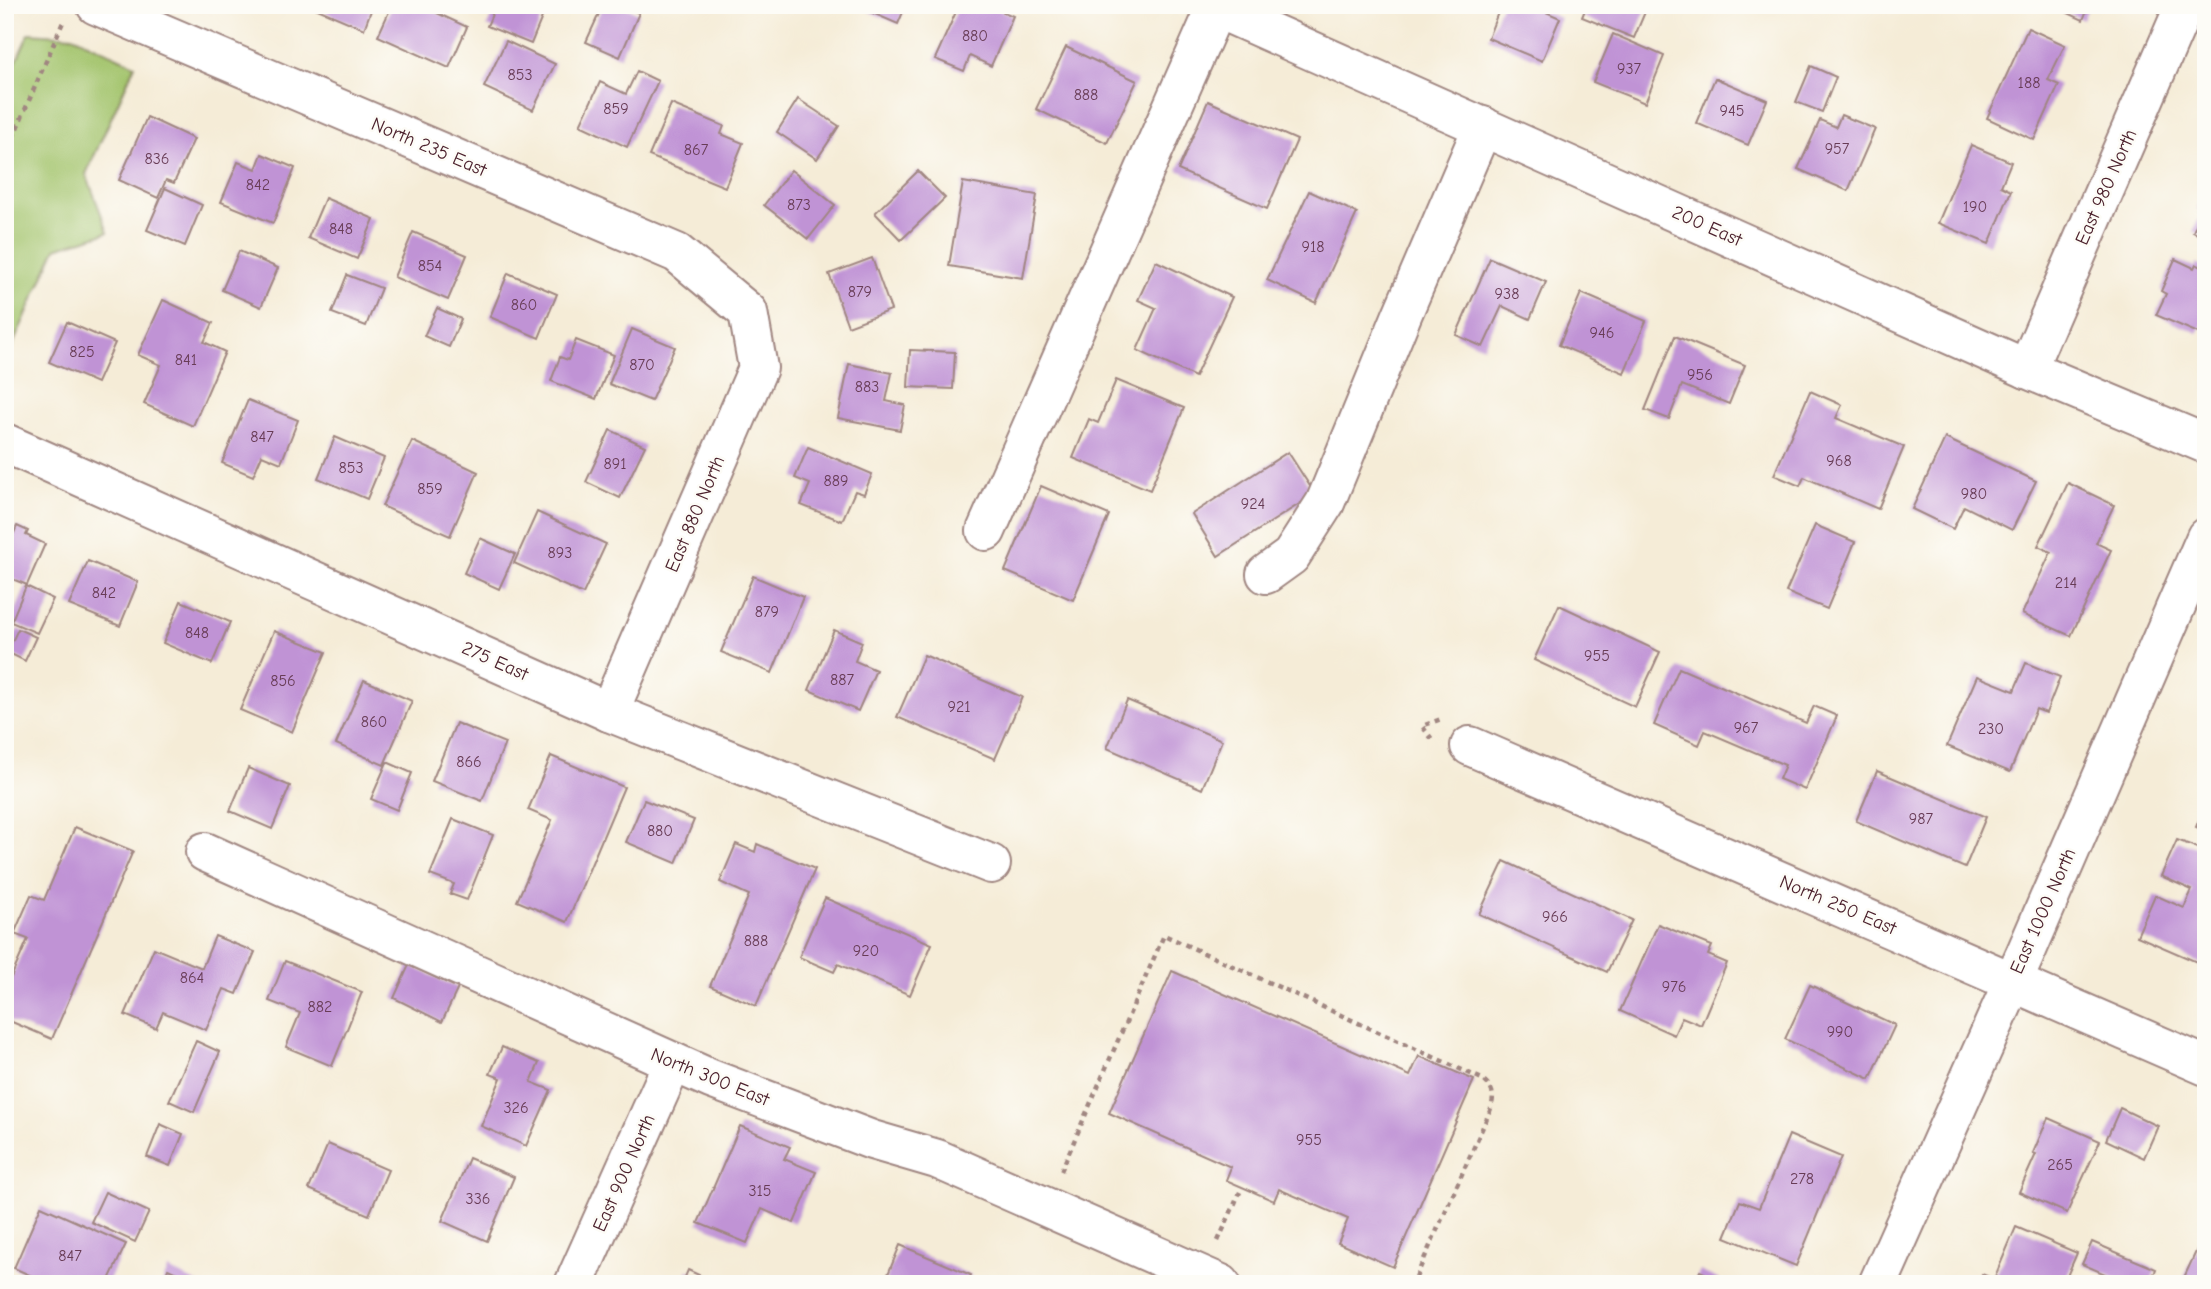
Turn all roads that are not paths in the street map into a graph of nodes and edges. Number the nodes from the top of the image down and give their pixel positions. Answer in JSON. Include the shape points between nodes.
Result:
{"nodes":[{"id":1,"x":96,"y":5,"type":"edge"},
{"id":2,"x":2186,"y":5,"type":"edge"},
{"id":3,"x":1213,"y":7,"type":"edge"},
{"id":4,"x":1261,"y":15,"type":"edge"},
{"id":5,"x":1483,"y":126,"type":"junction"},
{"id":6,"x":748,"y":312,"type":"joint"},
{"id":7,"x":2027,"y":369,"type":"junction"},
{"id":8,"x":5,"y":443,"type":"edge"},
{"id":9,"x":2206,"y":444,"type":"edge"},
{"id":10,"x":986,"y":531,"type":"dead end"},
{"id":11,"x":2206,"y":537,"type":"edge"},
{"id":12,"x":1266,"y":574,"type":"dead end"},
{"id":13,"x":609,"y":712,"type":"junction"},
{"id":14,"x":1470,"y":746,"type":"dead end"},
{"id":15,"x":205,"y":852,"type":"dead end"},
{"id":16,"x":991,"y":864,"type":"dead end"},
{"id":17,"x":2013,"y":980,"type":"junction"},
{"id":18,"x":673,"y":1062,"type":"junction"},
{"id":19,"x":2206,"y":1066,"type":"edge"},
{"id":20,"x":574,"y":1284,"type":"edge"},
{"id":21,"x":1222,"y":1284,"type":"edge"},
{"id":22,"x":1878,"y":1284,"type":"edge"}],
"edges":[{"from":1,"to":6,"type":"street","name":"North 235 East","via":[[677,253]]},
{"from":2,"to":7,"type":"street","name":"East 980 North"},
{"from":3,"to":4,"type":"street","name":"200 East"},
{"from":3,"to":10,"type":"street"},
{"from":4,"to":5,"type":"street","name":"200 East"},
{"from":5,"to":7,"type":"street","name":"200 East"},
{"from":5,"to":12,"type":"street","via":[[1325,503],[1290,556]]},
{"from":6,"to":13,"type":"street","name":"East 880 North","via":[[758,368]]},
{"from":7,"to":9,"type":"street","name":"200 East"},
{"from":8,"to":13,"type":"street","name":"275 East"},
{"from":11,"to":17,"type":"street","name":"East 1000 North"},
{"from":13,"to":16,"type":"street","name":"275 East"},
{"from":14,"to":17,"type":"street","name":"North 250 East"},
{"from":15,"to":18,"type":"street","name":"North 300 East"},
{"from":17,"to":19,"type":"street","name":"North 250 East"},
{"from":17,"to":22,"type":"street","name":"East 1000 North"},
{"from":18,"to":20,"type":"street","name":"East 900 North"},
{"from":18,"to":21,"type":"street","name":"North 300 East","via":[[872,1140],[937,1158]]}]}
